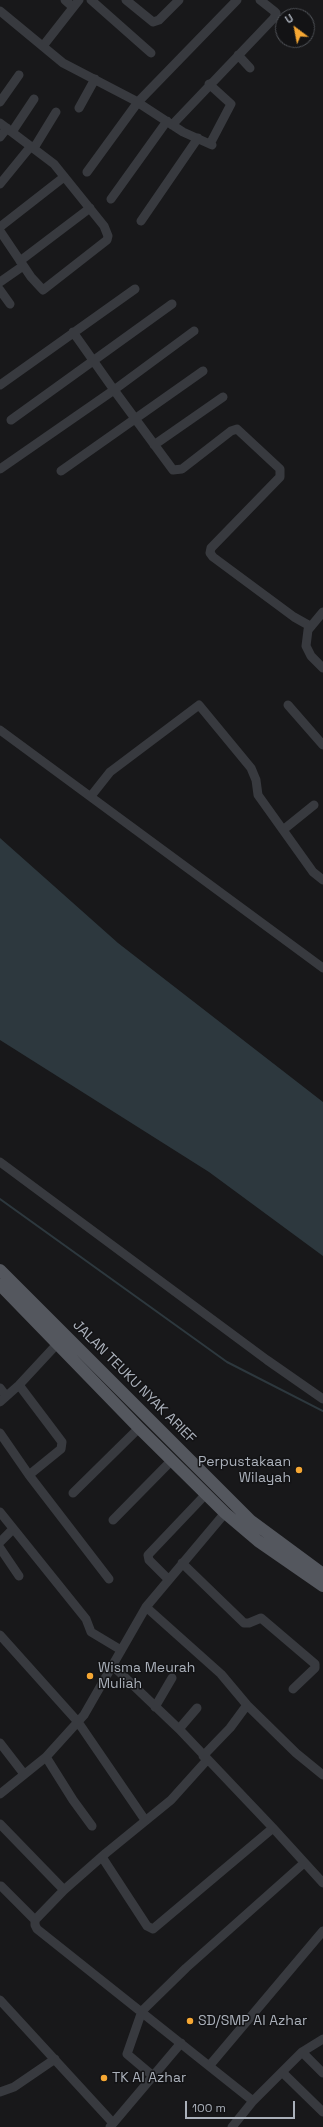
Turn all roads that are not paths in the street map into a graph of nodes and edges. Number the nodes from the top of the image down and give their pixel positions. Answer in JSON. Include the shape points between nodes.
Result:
{"nodes":[{"id":1,"x":65,"y":0,"type":"edge"},
{"id":2,"x":91,"y":0,"type":"edge"},
{"id":3,"x":126,"y":0,"type":"edge"},
{"id":4,"x":179,"y":0,"type":"edge"},
{"id":5,"x":237,"y":0,"type":"edge"},
{"id":6,"x":260,"y":0,"type":"edge"},
{"id":7,"x":76,"y":3,"type":"edge"},
{"id":8,"x":0,"y":11,"type":"edge"},
{"id":9,"x":43,"y":46,"type":"junction"},
{"id":10,"x":152,"y":53,"type":"dead end"},
{"id":11,"x":238,"y":55,"type":"junction"},
{"id":12,"x":250,"y":68,"type":"dead end"},
{"id":13,"x":19,"y":75,"type":"dead end"},
{"id":14,"x":95,"y":79,"type":"junction"},
{"id":15,"x":209,"y":84,"type":"junction"},
{"id":16,"x":34,"y":98,"type":"dead end"},
{"id":17,"x":0,"y":102,"type":"edge"},
{"id":18,"x":138,"y":102,"type":"junction"},
{"id":19,"x":79,"y":108,"type":"dead end"},
{"id":20,"x":56,"y":112,"type":"dead end"},
{"id":21,"x":169,"y":123,"type":"junction"},
{"id":22,"x":6,"y":128,"type":"edge"},
{"id":23,"x":0,"y":137,"type":"edge"},
{"id":24,"x":198,"y":138,"type":"junction"},
{"id":25,"x":32,"y":147,"type":"junction"},
{"id":26,"x":87,"y":172,"type":"dead end"},
{"id":27,"x":64,"y":177,"type":"junction"},
{"id":28,"x":0,"y":184,"type":"edge"},
{"id":29,"x":111,"y":199,"type":"dead end"},
{"id":30,"x":90,"y":208,"type":"junction"},
{"id":31,"x":141,"y":221,"type":"dead end"},
{"id":32,"x":1,"y":233,"type":"edge"},
{"id":33,"x":22,"y":263,"type":"junction"},
{"id":34,"x":0,"y":282,"type":"edge"},
{"id":35,"x":135,"y":289,"type":"dead end"},
{"id":36,"x":0,"y":290,"type":"edge"},
{"id":37,"x":10,"y":304,"type":"dead end"},
{"id":38,"x":172,"y":304,"type":"dead end"},
{"id":39,"x":194,"y":331,"type":"dead end"},
{"id":40,"x":73,"y":332,"type":"junction"},
{"id":41,"x":94,"y":361,"type":"junction"},
{"id":42,"x":203,"y":371,"type":"dead end"},
{"id":43,"x":0,"y":385,"type":"edge"},
{"id":44,"x":114,"y":390,"type":"junction"},
{"id":45,"x":223,"y":397,"type":"dead end"},
{"id":46,"x":135,"y":418,"type":"junction"},
{"id":47,"x":11,"y":420,"type":"dead end"},
{"id":48,"x":154,"y":445,"type":"junction"},
{"id":49,"x":0,"y":469,"type":"edge"},
{"id":50,"x":61,"y":471,"type":"dead end"},
{"id":51,"x":323,"y":612,"type":"edge"},
{"id":52,"x":310,"y":626,"type":"junction"},
{"id":53,"x":323,"y":668,"type":"edge"},
{"id":54,"x":288,"y":705,"type":"dead end"},
{"id":55,"x":0,"y":730,"type":"edge"},
{"id":56,"x":323,"y":745,"type":"edge"},
{"id":57,"x":91,"y":796,"type":"junction"},
{"id":58,"x":314,"y":805,"type":"dead end"},
{"id":59,"x":283,"y":830,"type":"junction"},
{"id":60,"x":323,"y":880,"type":"edge"},
{"id":61,"x":323,"y":968,"type":"edge"},
{"id":62,"x":0,"y":1162,"type":"edge"},
{"id":63,"x":1,"y":1277,"type":"edge"},
{"id":64,"x":58,"y":1344,"type":"junction"},
{"id":65,"x":19,"y":1385,"type":"junction"},
{"id":66,"x":0,"y":1388,"type":"edge"},
{"id":67,"x":3,"y":1399,"type":"edge"},
{"id":68,"x":323,"y":1399,"type":"edge"},
{"id":69,"x":139,"y":1428,"type":"junction"},
{"id":70,"x":0,"y":1433,"type":"edge"},
{"id":71,"x":172,"y":1460,"type":"junction"},
{"id":72,"x":29,"y":1475,"type":"junction"},
{"id":73,"x":73,"y":1493,"type":"dead end"},
{"id":74,"x":206,"y":1494,"type":"junction"},
{"id":75,"x":0,"y":1512,"type":"edge"},
{"id":76,"x":225,"y":1513,"type":"junction"},
{"id":77,"x":113,"y":1520,"type":"dead end"},
{"id":78,"x":14,"y":1529,"type":"junction"},
{"id":79,"x":0,"y":1542,"type":"edge"},
{"id":80,"x":0,"y":1548,"type":"edge"},
{"id":81,"x":182,"y":1563,"type":"junction"},
{"id":82,"x":323,"y":1574,"type":"edge"},
{"id":83,"x":19,"y":1576,"type":"dead end"},
{"id":84,"x":109,"y":1579,"type":"dead end"},
{"id":85,"x":168,"y":1579,"type":"junction"},
{"id":86,"x":323,"y":1586,"type":"edge"},
{"id":87,"x":146,"y":1607,"type":"junction"},
{"id":88,"x":0,"y":1635,"type":"edge"},
{"id":89,"x":121,"y":1650,"type":"junction"},
{"id":90,"x":113,"y":1666,"type":"junction"},
{"id":91,"x":172,"y":1678,"type":"dead end"},
{"id":92,"x":293,"y":1689,"type":"dead end"},
{"id":93,"x":247,"y":1705,"type":"junction"},
{"id":94,"x":155,"y":1707,"type":"junction"},
{"id":95,"x":197,"y":1708,"type":"dead end"},
{"id":96,"x":78,"y":1722,"type":"junction"},
{"id":97,"x":179,"y":1729,"type":"junction"},
{"id":98,"x":0,"y":1743,"type":"edge"},
{"id":99,"x":46,"y":1757,"type":"junction"},
{"id":100,"x":205,"y":1758,"type":"junction"},
{"id":101,"x":24,"y":1774,"type":"junction"},
{"id":102,"x":323,"y":1775,"type":"edge"},
{"id":103,"x":0,"y":1794,"type":"edge"},
{"id":104,"x":145,"y":1820,"type":"junction"},
{"id":105,"x":0,"y":1824,"type":"edge"},
{"id":106,"x":92,"y":1826,"type":"dead end"},
{"id":107,"x":273,"y":1828,"type":"junction"},
{"id":108,"x":102,"y":1857,"type":"junction"},
{"id":109,"x":304,"y":1863,"type":"junction"},
{"id":110,"x":323,"y":1884,"type":"edge"},
{"id":111,"x":1,"y":1886,"type":"dead end"},
{"id":112,"x":64,"y":1890,"type":"junction"},
{"id":113,"x":35,"y":1920,"type":"junction"},
{"id":114,"x":323,"y":1931,"type":"edge"},
{"id":115,"x":0,"y":2000,"type":"edge"},
{"id":116,"x":3,"y":2010,"type":"edge"},
{"id":117,"x":142,"y":2011,"type":"junction"},
{"id":118,"x":323,"y":2039,"type":"edge"},
{"id":119,"x":181,"y":2043,"type":"junction"},
{"id":120,"x":302,"y":2052,"type":"junction"},
{"id":121,"x":55,"y":2059,"type":"junction"},
{"id":122,"x":210,"y":2065,"type":"junction"},
{"id":123,"x":282,"y":2072,"type":"junction"},
{"id":124,"x":323,"y":2073,"type":"edge"},
{"id":125,"x":153,"y":2076,"type":"junction"},
{"id":126,"x":0,"y":2092,"type":"edge"},
{"id":127,"x":253,"y":2101,"type":"junction"},
{"id":128,"x":323,"y":2112,"type":"edge"},
{"id":129,"x":112,"y":2125,"type":"edge"},
{"id":130,"x":232,"y":2127,"type":"edge"}],
"edges":[{"from":1,"to":7,"type":"street"},
{"from":2,"to":10,"type":"street"},
{"from":3,"to":4,"type":"street","via":[[153,22],[159,20]]},
{"from":5,"to":18,"type":"street"},
{"from":6,"to":11,"type":"street","via":[[278,15]]},
{"from":7,"to":9,"type":"street"},
{"from":8,"to":9,"type":"street"},
{"from":9,"to":14,"type":"street","via":[[63,63]]},
{"from":11,"to":12,"type":"street"},
{"from":11,"to":15,"type":"street"},
{"from":13,"to":17,"type":"street"},
{"from":14,"to":18,"type":"street"},
{"from":14,"to":19,"type":"street"},
{"from":15,"to":21,"type":"street"},
{"from":15,"to":24,"type":"street","via":[[231,104],[211,145]]},
{"from":16,"to":22,"type":"street"},
{"from":18,"to":21,"type":"street"},
{"from":18,"to":26,"type":"street"},
{"from":20,"to":25,"type":"street"},
{"from":21,"to":24,"type":"street"},
{"from":21,"to":29,"type":"street"},
{"from":22,"to":23,"type":"street"},
{"from":22,"to":25,"type":"street"},
{"from":24,"to":31,"type":"street"},
{"from":25,"to":27,"type":"street","via":[[54,164]]},
{"from":25,"to":28,"type":"street"},
{"from":27,"to":30,"type":"street"},
{"from":27,"to":32,"type":"street"},
{"from":30,"to":33,"type":"street"},
{"from":30,"to":33,"type":"street","via":[[107,231],[107,240],[43,290]]},
{"from":32,"to":33,"type":"street"},
{"from":33,"to":34,"type":"street"},
{"from":35,"to":40,"type":"street"},
{"from":36,"to":37,"type":"street"},
{"from":38,"to":41,"type":"street"},
{"from":39,"to":44,"type":"street"},
{"from":40,"to":41,"type":"street"},
{"from":40,"to":43,"type":"street"},
{"from":41,"to":44,"type":"street"},
{"from":41,"to":47,"type":"street"},
{"from":42,"to":46,"type":"street"},
{"from":44,"to":46,"type":"street"},
{"from":44,"to":49,"type":"street"},
{"from":45,"to":48,"type":"street"},
{"from":46,"to":48,"type":"street"},
{"from":46,"to":50,"type":"street"},
{"from":48,"to":52,"type":"street","via":[[170,468],[179,471],[231,430],[237,430],[280,469],[280,477],[211,548],[210,553],[294,617]]},
{"from":51,"to":52,"type":"street"},
{"from":52,"to":53,"type":"street","via":[[306,635],[306,646],[311,656]]},
{"from":54,"to":56,"type":"street"},
{"from":55,"to":57,"type":"street"},
{"from":57,"to":59,"type":"street","via":[[105,777],[199,705],[251,768],[258,795]]},
{"from":57,"to":61,"type":"street"},
{"from":58,"to":59,"type":"street"},
{"from":59,"to":60,"type":"street","via":[[313,872]]},
{"from":62,"to":68,"type":"street"},
{"from":63,"to":64,"type":"main road","name":"JALAN TEUKU NYAK ARIEF"},
{"from":63,"to":82,"type":"main road","name":"JALAN TEUKU NYAK ARIEF","via":[[250,1520]]},
{"from":64,"to":65,"type":"street"},
{"from":64,"to":69,"type":"main road","name":"JALAN TEUKU NYAK ARIEF"},
{"from":65,"to":67,"type":"street"},
{"from":65,"to":72,"type":"street","via":[[62,1442],[61,1449]]},
{"from":66,"to":67,"type":"street"},
{"from":69,"to":71,"type":"main road","name":"JALAN TEUKU NYAK ARIEF"},
{"from":69,"to":73,"type":"street"},
{"from":70,"to":72,"type":"street"},
{"from":71,"to":74,"type":"main road","name":"JALAN TEUKU NYAK ARIEF"},
{"from":71,"to":77,"type":"street"},
{"from":72,"to":84,"type":"street"},
{"from":74,"to":76,"type":"main road","name":"JALAN TEUKU NYAK ARIEF"},
{"from":74,"to":85,"type":"street","via":[[148,1555],[149,1560]]},
{"from":75,"to":78,"type":"street"},
{"from":76,"to":81,"type":"street"},
{"from":76,"to":86,"type":"main road","name":"JALAN TEUKU NYAK ARIEF","via":[[258,1541]]},
{"from":78,"to":79,"type":"street"},
{"from":78,"to":89,"type":"street","via":[[86,1619],[91,1632]]},
{"from":80,"to":83,"type":"street"},
{"from":81,"to":85,"type":"street"},
{"from":81,"to":92,"type":"street","via":[[244,1622],[249,1623],[261,1618],[315,1664],[315,1668]]},
{"from":85,"to":87,"type":"street"},
{"from":87,"to":89,"type":"street"},
{"from":87,"to":93,"type":"street","via":[[221,1674]]},
{"from":88,"to":96,"type":"street"},
{"from":89,"to":90,"type":"street"},
{"from":90,"to":94,"type":"street"},
{"from":90,"to":96,"type":"street"},
{"from":91,"to":94,"type":"street"},
{"from":93,"to":100,"type":"street"},
{"from":93,"to":102,"type":"street","via":[[296,1753]]},
{"from":94,"to":97,"type":"street"},
{"from":95,"to":97,"type":"street"},
{"from":96,"to":99,"type":"street"},
{"from":96,"to":104,"type":"street"},
{"from":97,"to":100,"type":"street"},
{"from":98,"to":101,"type":"street"},
{"from":99,"to":101,"type":"street"},
{"from":99,"to":106,"type":"street"},
{"from":100,"to":104,"type":"street","via":[[171,1800]]},
{"from":100,"to":107,"type":"street"},
{"from":101,"to":103,"type":"street"},
{"from":104,"to":108,"type":"street"},
{"from":105,"to":112,"type":"street"},
{"from":107,"to":108,"type":"street","via":[[152,1929],[147,1926]]},
{"from":107,"to":109,"type":"street"},
{"from":108,"to":112,"type":"street"},
{"from":109,"to":110,"type":"street"},
{"from":109,"to":117,"type":"street","via":[[180,1973]]},
{"from":111,"to":113,"type":"street"},
{"from":112,"to":113,"type":"street"},
{"from":113,"to":117,"type":"street","via":[[37,1929]]},
{"from":114,"to":122,"type":"street"},
{"from":115,"to":116,"type":"street"},
{"from":116,"to":121,"type":"street"},
{"from":117,"to":119,"type":"street"},
{"from":117,"to":125,"type":"street","via":[[127,2054]]},
{"from":118,"to":120,"type":"street"},
{"from":119,"to":122,"type":"street"},
{"from":119,"to":125,"type":"street"},
{"from":120,"to":123,"type":"street"},
{"from":120,"to":124,"type":"street"},
{"from":121,"to":126,"type":"street","via":[[14,2088]]},
{"from":121,"to":129,"type":"street"},
{"from":122,"to":127,"type":"street"},
{"from":123,"to":127,"type":"street"},
{"from":123,"to":128,"type":"street"},
{"from":125,"to":129,"type":"street"},
{"from":127,"to":130,"type":"street"}]}
